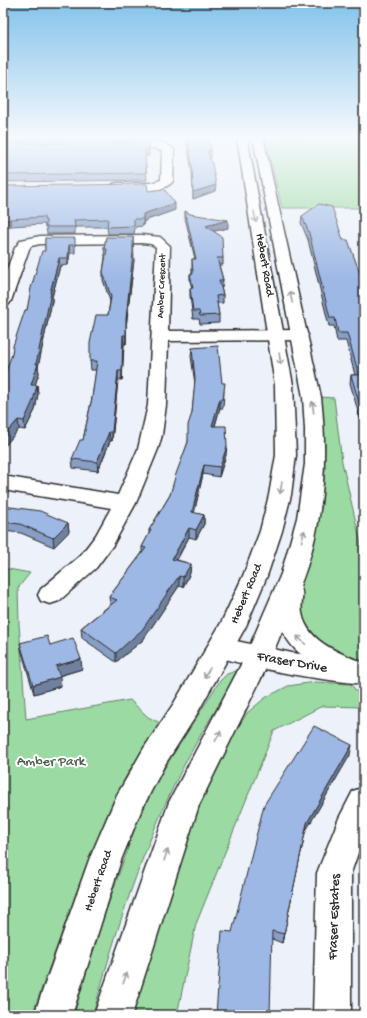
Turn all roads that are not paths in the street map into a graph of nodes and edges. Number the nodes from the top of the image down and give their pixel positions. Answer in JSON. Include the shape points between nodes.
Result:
{"nodes":[{"id":1,"x":163,"y":185,"type":"edge"},
{"id":2,"x":253,"y":185,"type":"edge"},
{"id":3,"x":265,"y":185,"type":"edge"},
{"id":4,"x":103,"y":187,"type":"edge"},
{"id":5,"x":3,"y":301,"type":"edge"},
{"id":6,"x":288,"y":335,"type":"junction"},
{"id":7,"x":160,"y":336,"type":"junction"},
{"id":8,"x":3,"y":483,"type":"edge"},
{"id":9,"x":125,"y":503,"type":"junction"},
{"id":10,"x":293,"y":574,"type":"junction"},
{"id":11,"x":50,"y":595,"type":"dead end"},
{"id":12,"x":222,"y":648,"type":"junction"},
{"id":13,"x":258,"y":658,"type":"junction"},
{"id":14,"x":362,"y":673,"type":"edge"},
{"id":15,"x":364,"y":801,"type":"edge"},
{"id":16,"x":53,"y":1015,"type":"edge"},
{"id":17,"x":113,"y":1015,"type":"edge"},
{"id":18,"x":332,"y":1015,"type":"edge"}],
"edges":[{"from":1,"to":4,"type":"main road"},
{"from":2,"to":6,"type":"main road","name":"Hebert Road","one_way":true},
{"from":6,"to":3,"type":"main road","name":"Hebert Road","one_way":true},
{"from":5,"to":7,"type":"main road","name":"Amber Crescent","via":[[22,248],[30,241],[150,239],[164,246]]},
{"from":6,"to":7,"type":"main road","name":"Amber Crescent"},
{"from":10,"to":6,"type":"main road","name":"Hebert Road","one_way":true,"via":[[308,518],[315,429],[312,397]]},
{"from":6,"to":12,"type":"main road","name":"Hebert Road","one_way":true,"via":[[284,385],[286,456],[280,495],[256,576]]},
{"from":7,"to":9,"type":"main road","name":"Amber Crescent","via":[[157,405],[152,435]]},
{"from":8,"to":9,"type":"main road"},
{"from":9,"to":11,"type":"main road","name":"Amber Crescent","via":[[105,539],[88,562]]},
{"from":10,"to":13,"type":"main road","name":"Hebert Road"},
{"from":14,"to":10,"type":"main road","one_way":true,"via":[[311,649],[295,633],[288,610]]},
{"from":12,"to":13,"type":"main road","name":"Fraser Drive"},
{"from":12,"to":16,"type":"main road","name":"Hebert Road","one_way":true,"via":[[154,757],[128,805],[105,860]]},
{"from":13,"to":14,"type":"main road","name":"Fraser Drive"},
{"from":17,"to":13,"type":"main road","name":"Hebert Road","one_way":true,"via":[[184,802]]},
{"from":15,"to":18,"type":"main road","name":"Fraser Estates","via":[[334,873]]}]}
